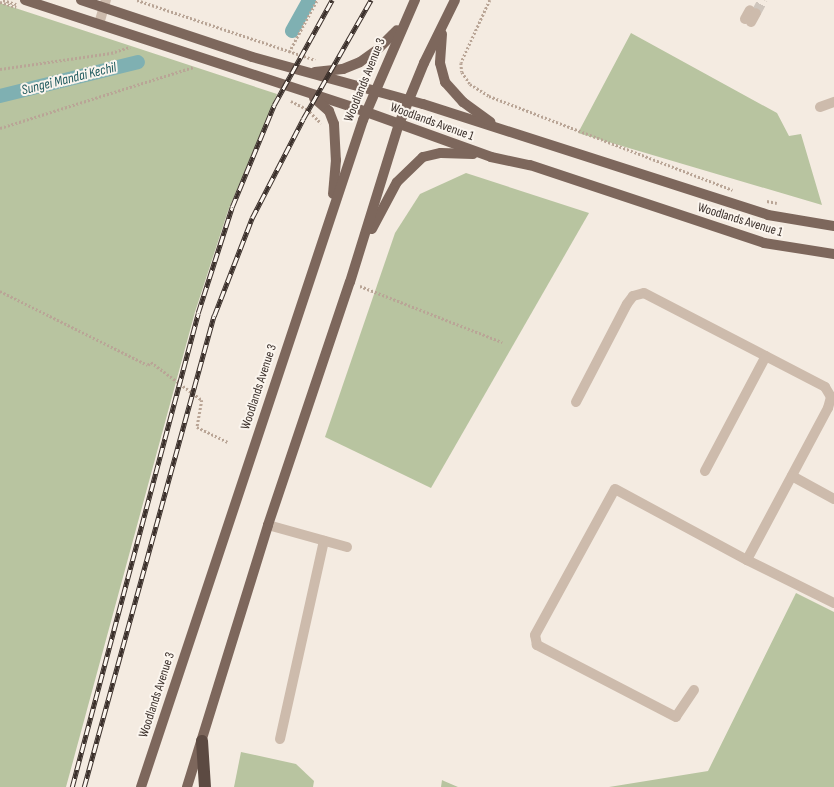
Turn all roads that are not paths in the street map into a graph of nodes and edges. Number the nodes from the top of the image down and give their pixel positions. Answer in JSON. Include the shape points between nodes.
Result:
{"nodes":[{"id":1,"x":25,"y":0,"type":"edge"},
{"id":2,"x":81,"y":0,"type":"edge"},
{"id":3,"x":414,"y":0,"type":"edge"},
{"id":4,"x":455,"y":0,"type":"edge"},
{"id":5,"x":105,"y":4,"type":"edge"},
{"id":6,"x":98,"y":24,"type":"junction"},
{"id":7,"x":403,"y":24,"type":"junction"},
{"id":8,"x":443,"y":26,"type":"junction"},
{"id":9,"x":309,"y":73,"type":"junction"},
{"id":10,"x":374,"y":91,"type":"junction"},
{"id":11,"x":307,"y":94,"type":"junction"},
{"id":12,"x":408,"y":100,"type":"junction"},
{"id":13,"x":834,"y":102,"type":"edge"},
{"id":14,"x":820,"y":107,"type":"dead end"},
{"id":15,"x":366,"y":112,"type":"junction"},
{"id":16,"x":399,"y":124,"type":"junction"},
{"id":17,"x":504,"y":129,"type":"junction"},
{"id":18,"x":491,"y":157,"type":"junction"},
{"id":19,"x":834,"y":226,"type":"edge"},
{"id":20,"x":325,"y":229,"type":"junction"},
{"id":21,"x":834,"y":254,"type":"edge"},
{"id":22,"x":357,"y":260,"type":"junction"},
{"id":23,"x":766,"y":356,"type":"junction"},
{"id":24,"x":576,"y":402,"type":"dead end"},
{"id":25,"x":831,"y":409,"type":"edge"},
{"id":26,"x":705,"y":471,"type":"dead end"},
{"id":27,"x":792,"y":476,"type":"junction"},
{"id":28,"x":834,"y":499,"type":"edge"},
{"id":29,"x":268,"y":525,"type":"junction"},
{"id":30,"x":324,"y":541,"type":"junction"},
{"id":31,"x":347,"y":547,"type":"dead end"},
{"id":32,"x":747,"y":560,"type":"junction"},
{"id":33,"x":834,"y":603,"type":"edge"},
{"id":34,"x":694,"y":690,"type":"dead end"},
{"id":35,"x":280,"y":739,"type":"dead end"},
{"id":36,"x":202,"y":741,"type":"junction"},
{"id":37,"x":141,"y":787,"type":"edge"},
{"id":38,"x":187,"y":787,"type":"edge"},
{"id":39,"x":205,"y":787,"type":"edge"}],
"edges":[{"from":1,"to":6,"type":"main road","name":"Woodlands Avenue 1"},
{"from":2,"to":5,"type":"main road","name":"Woodlands Avenue 1"},
{"from":3,"to":7,"type":"main road","name":"Woodlands Avenue 3"},
{"from":4,"to":8,"type":"main road"},
{"from":5,"to":6,"type":"lane"},
{"from":5,"to":9,"type":"main road","name":"Woodlands Avenue 1","via":[[252,57]]},
{"from":6,"to":11,"type":"main road","name":"Woodlands Avenue 1"},
{"from":7,"to":9,"type":"main road","via":[[377,50],[360,62],[343,69]]},
{"from":7,"to":10,"type":"main road","name":"Woodlands Avenue 3"},
{"from":8,"to":12,"type":"main road"},
{"from":8,"to":17,"type":"main road","via":[[440,63],[445,82],[462,102]]},
{"from":9,"to":10,"type":"main road","name":"Woodlands Avenue 1"},
{"from":10,"to":12,"type":"main road","name":"Woodlands Avenue 1"},
{"from":10,"to":15,"type":"main road","name":"Woodlands Avenue 3"},
{"from":11,"to":15,"type":"main road","name":"Woodlands Avenue 1"},
{"from":11,"to":20,"type":"main road","via":[[324,105],[334,124],[335,176]]},
{"from":12,"to":16,"type":"main road"},
{"from":12,"to":17,"type":"main road","name":"Woodlands Avenue 1"},
{"from":13,"to":14,"type":"lane"},
{"from":15,"to":16,"type":"main road","name":"Woodlands Avenue 1"},
{"from":15,"to":20,"type":"main road","name":"Woodlands Avenue 3"},
{"from":16,"to":18,"type":"main road","name":"Woodlands Avenue 1"},
{"from":16,"to":22,"type":"main road"},
{"from":17,"to":19,"type":"main road","name":"Woodlands Avenue 1","via":[[768,215]]},
{"from":18,"to":21,"type":"main road","name":"Woodlands Avenue 1","via":[[530,165],[764,243]]},
{"from":18,"to":22,"type":"main road","via":[[440,153],[430,154],[416,163],[390,193]]},
{"from":20,"to":37,"type":"main road","name":"Woodlands Avenue 3"},
{"from":22,"to":29,"type":"main road"},
{"from":23,"to":24,"type":"lane","via":[[651,294],[638,293],[627,304]]},
{"from":23,"to":25,"type":"lane","via":[[825,388],[831,397]]},
{"from":23,"to":26,"type":"lane"},
{"from":25,"to":27,"type":"lane"},
{"from":27,"to":28,"type":"lane"},
{"from":27,"to":32,"type":"lane"},
{"from":29,"to":30,"type":"lane"},
{"from":29,"to":36,"type":"main road"},
{"from":30,"to":31,"type":"lane"},
{"from":30,"to":35,"type":"lane"},
{"from":32,"to":33,"type":"lane"},
{"from":32,"to":34,"type":"lane","via":[[616,489],[535,635],[537,645],[676,717]]},
{"from":36,"to":38,"type":"main road"},
{"from":36,"to":39,"type":"highway"}]}
